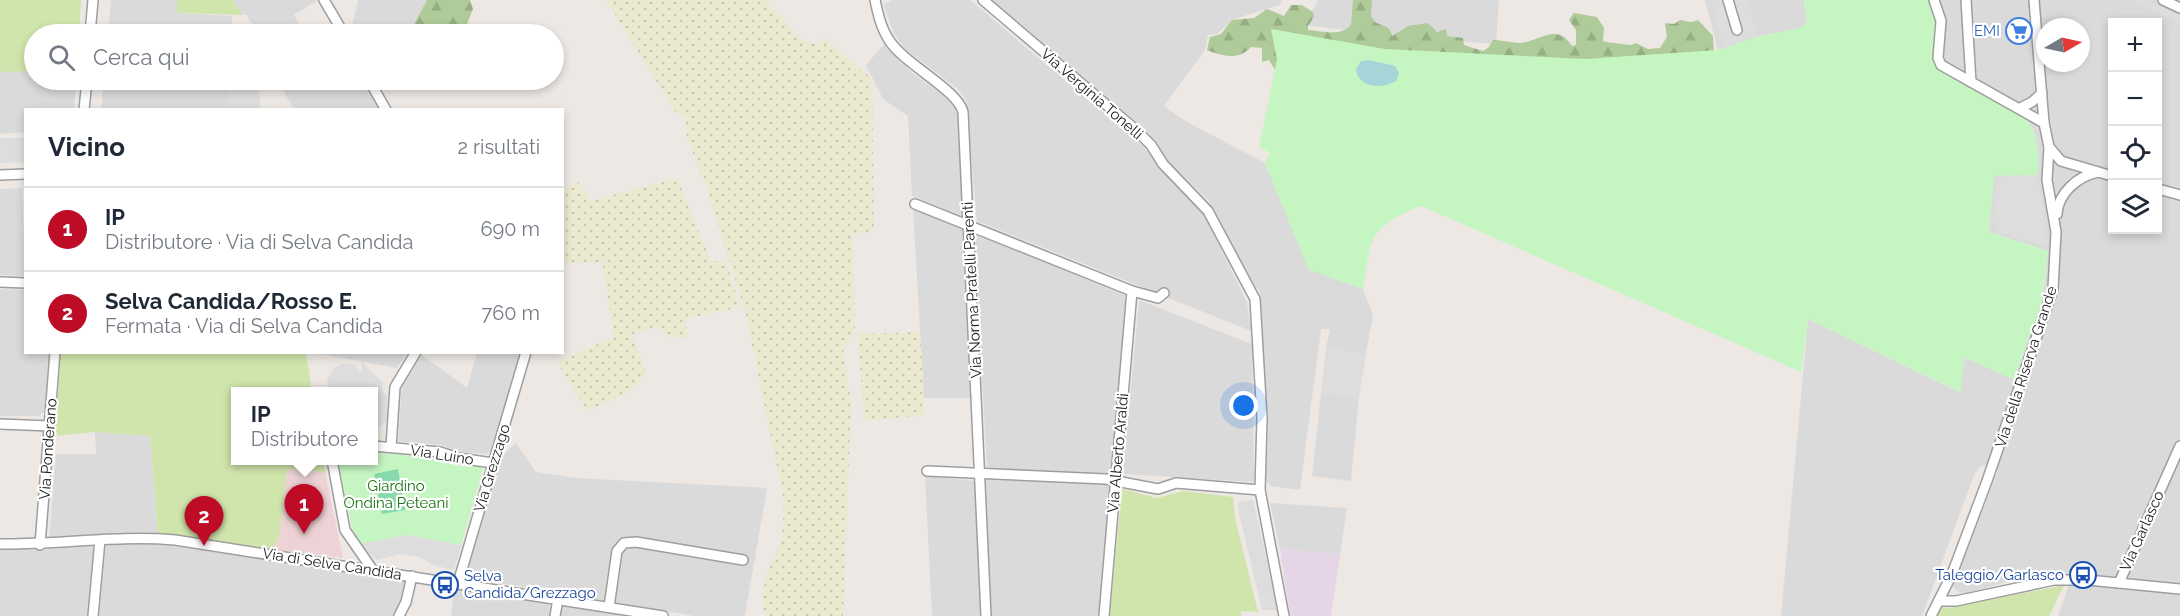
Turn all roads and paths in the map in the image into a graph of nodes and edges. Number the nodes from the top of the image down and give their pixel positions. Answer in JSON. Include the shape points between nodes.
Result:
{"nodes":[{"id":1,"x":93,"y":0,"type":"edge"},
{"id":2,"x":324,"y":0,"type":"edge"},
{"id":3,"x":875,"y":0,"type":"edge"},
{"id":4,"x":983,"y":0,"type":"edge"},
{"id":5,"x":1728,"y":0,"type":"edge"},
{"id":6,"x":1934,"y":0,"type":"edge"},
{"id":7,"x":1966,"y":0,"type":"edge"},
{"id":8,"x":2034,"y":0,"type":"edge"},
{"id":9,"x":2163,"y":0,"type":"edge"},
{"id":10,"x":2180,"y":8,"type":"edge"},
{"id":11,"x":91,"y":24,"type":"edge"},
{"id":12,"x":338,"y":24,"type":"edge"},
{"id":13,"x":1737,"y":30,"type":"dead end"},
{"id":14,"x":1971,"y":82,"type":"junction"},
{"id":15,"x":86,"y":90,"type":"edge"},
{"id":16,"x":375,"y":90,"type":"edge"},
{"id":17,"x":2042,"y":93,"type":"junction"},
{"id":18,"x":84,"y":108,"type":"edge"},
{"id":19,"x":385,"y":108,"type":"edge"},
{"id":20,"x":2020,"y":108,"type":"junction"},
{"id":21,"x":2044,"y":123,"type":"junction"},
{"id":22,"x":2049,"y":147,"type":"junction"},
{"id":23,"x":2098,"y":172,"type":"junction"},
{"id":24,"x":24,"y":174,"type":"edge"},
{"id":25,"x":0,"y":175,"type":"edge"},
{"id":26,"x":2108,"y":175,"type":"edge"},
{"id":27,"x":2162,"y":190,"type":"edge"},
{"id":28,"x":2180,"y":195,"type":"edge"},
{"id":29,"x":915,"y":204,"type":"dead end"},
{"id":30,"x":969,"y":226,"type":"junction"},
{"id":31,"x":2056,"y":232,"type":"junction"},
{"id":32,"x":0,"y":282,"type":"edge"},
{"id":33,"x":24,"y":283,"type":"edge"},
{"id":34,"x":1132,"y":291,"type":"junction"},
{"id":35,"x":1164,"y":293,"type":"dead end"},
{"id":36,"x":55,"y":354,"type":"edge"},
{"id":37,"x":415,"y":354,"type":"edge"},
{"id":38,"x":525,"y":354,"type":"edge"},
{"id":39,"x":0,"y":424,"type":"edge"},
{"id":40,"x":50,"y":426,"type":"junction"},
{"id":41,"x":378,"y":446,"type":"edge"},
{"id":42,"x":2180,"y":446,"type":"edge"},
{"id":43,"x":391,"y":447,"type":"junction"},
{"id":44,"x":493,"y":463,"type":"junction"},
{"id":45,"x":333,"y":465,"type":"edge"},
{"id":46,"x":927,"y":471,"type":"dead end"},
{"id":47,"x":981,"y":474,"type":"junction"},
{"id":48,"x":1117,"y":481,"type":"junction"},
{"id":49,"x":1260,"y":490,"type":"junction"},
{"id":50,"x":100,"y":540,"type":"junction"},
{"id":51,"x":0,"y":544,"type":"edge"},
{"id":52,"x":40,"y":544,"type":"junction"},
{"id":53,"x":743,"y":560,"type":"dead end"},
{"id":54,"x":372,"y":569,"type":"junction"},
{"id":55,"x":412,"y":576,"type":"junction"},
{"id":56,"x":458,"y":583,"type":"junction"},
{"id":57,"x":2120,"y":583,"type":"junction"},
{"id":58,"x":2180,"y":589,"type":"edge"},
{"id":59,"x":558,"y":598,"type":"junction"},
{"id":60,"x":1939,"y":601,"type":"junction"},
{"id":61,"x":609,"y":607,"type":"junction"},
{"id":62,"x":93,"y":616,"type":"edge"},
{"id":63,"x":399,"y":616,"type":"edge"},
{"id":64,"x":555,"y":616,"type":"edge"},
{"id":65,"x":663,"y":616,"type":"edge"},
{"id":66,"x":986,"y":616,"type":"edge"},
{"id":67,"x":1104,"y":616,"type":"edge"},
{"id":68,"x":1284,"y":616,"type":"edge"},
{"id":69,"x":1931,"y":616,"type":"edge"}],
"edges":[{"from":1,"to":11,"type":"street"},
{"from":2,"to":12,"type":"street"},
{"from":3,"to":30,"type":"street","name":"Via Norma Pratelli Parenti","via":[[881,24],[893,46],[962,107]]},
{"from":4,"to":49,"type":"street","name":"Via Verginia Tonelli","via":[[1136,130],[1208,211],[1255,298],[1262,418]]},
{"from":5,"to":13,"type":"street"},
{"from":6,"to":14,"type":"street","via":[[1941,21],[1939,62]]},
{"from":7,"to":14,"type":"street"},
{"from":8,"to":17,"type":"street","name":"Via della Riserva Grande"},
{"from":9,"to":10,"type":"street"},
{"from":14,"to":20,"type":"street"},
{"from":15,"to":18,"type":"street"},
{"from":16,"to":19,"type":"street"},
{"from":17,"to":20,"type":"street"},
{"from":17,"to":21,"type":"street","name":"Via della Riserva Grande"},
{"from":20,"to":21,"type":"street"},
{"from":21,"to":22,"type":"street","name":"Via della Riserva Grande"},
{"from":22,"to":23,"type":"street","via":[[2061,161]]},
{"from":22,"to":31,"type":"street","name":"Via della Riserva Grande","via":[[2047,180]]},
{"from":23,"to":26,"type":"street"},
{"from":23,"to":31,"type":"street","via":[[2080,178],[2061,199]]},
{"from":24,"to":25,"type":"street"},
{"from":27,"to":28,"type":"street"},
{"from":29,"to":30,"type":"street"},
{"from":30,"to":34,"type":"street"},
{"from":30,"to":47,"type":"street","name":"Via Norma Pratelli Parenti"},
{"from":31,"to":60,"type":"street","name":"Via della Riserva Grande","via":[[2053,289],[2040,334],[1988,481]]},
{"from":32,"to":33,"type":"street"},
{"from":34,"to":35,"type":"street","via":[[1158,298]]},
{"from":34,"to":48,"type":"street","name":"Via Alberto Araldi"},
{"from":36,"to":40,"type":"street","name":"Via Ponderano"},
{"from":37,"to":43,"type":"street","via":[[395,387]]},
{"from":38,"to":44,"type":"street","name":"Via Grezzago"},
{"from":39,"to":40,"type":"street"},
{"from":40,"to":52,"type":"street","name":"Via Ponderano"},
{"from":41,"to":43,"type":"street","name":"Via Luino"},
{"from":42,"to":57,"type":"street","name":"Via Garlasco"},
{"from":43,"to":44,"type":"street","name":"Via Luino"},
{"from":44,"to":56,"type":"street","name":"Via Grezzago"},
{"from":45,"to":54,"type":"street","via":[[345,530]]},
{"from":46,"to":47,"type":"street"},
{"from":47,"to":48,"type":"street"},
{"from":47,"to":66,"type":"street","name":"Via Norma Pratelli Parenti"},
{"from":48,"to":49,"type":"street","via":[[1158,489],[1176,483]]},
{"from":48,"to":67,"type":"street","name":"Via Alberto Araldi"},
{"from":49,"to":68,"type":"street","name":"Via Verginia Tonelli"},
{"from":50,"to":52,"type":"street","name":"Via di Selva Candida"},
{"from":50,"to":54,"type":"street","name":"Via di Selva Candida","via":[[175,540]]},
{"from":50,"to":62,"type":"street"},
{"from":51,"to":52,"type":"street","name":"Via di Selva Candida"},
{"from":53,"to":61,"type":"street","via":[[624,543],[617,551]]},
{"from":54,"to":55,"type":"street","name":"Via di Selva Candida"},
{"from":55,"to":56,"type":"street","name":"Via di Selva Candida"},
{"from":55,"to":63,"type":"street"},
{"from":56,"to":59,"type":"street","name":"Via di Selva Candida"},
{"from":57,"to":58,"type":"street"},
{"from":57,"to":60,"type":"street","via":[[2054,580],[1956,602]]},
{"from":59,"to":61,"type":"street","name":"Via di Selva Candida"},
{"from":59,"to":64,"type":"street"},
{"from":60,"to":69,"type":"street","name":"Via della Riserva Grande"},
{"from":61,"to":65,"type":"street","name":"Via di Selva Candida"}]}
